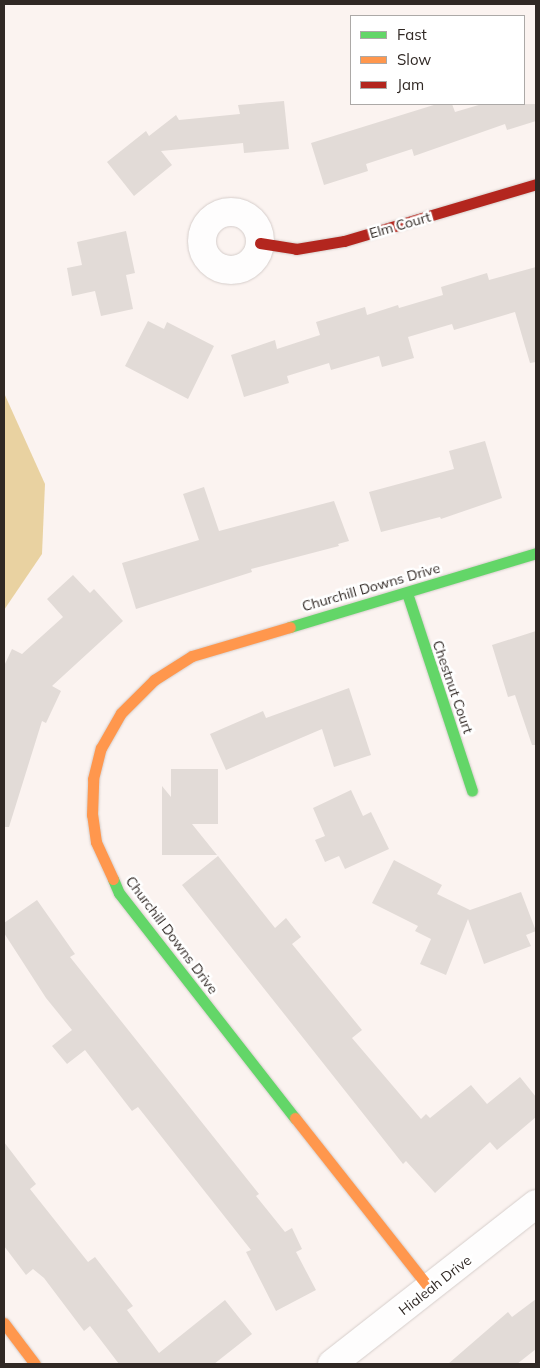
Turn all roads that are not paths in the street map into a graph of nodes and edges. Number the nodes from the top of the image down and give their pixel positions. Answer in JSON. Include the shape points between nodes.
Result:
{"nodes":[{"id":1,"x":536,"y":184,"type":"edge"},
{"id":2,"x":260,"y":243,"type":"dead end"},
{"id":3,"x":536,"y":553,"type":"edge"},
{"id":4,"x":407,"y":593,"type":"junction"},
{"id":5,"x":472,"y":790,"type":"dead end"},
{"id":6,"x":536,"y":1204,"type":"edge"},
{"id":7,"x":430,"y":1289,"type":"junction"},
{"id":8,"x":4,"y":1323,"type":"edge"},
{"id":9,"x":36,"y":1364,"type":"edge"},
{"id":10,"x":332,"y":1364,"type":"edge"}],
"edges":[{"from":1,"to":2,"type":"street","name":"Elm Court","via":[[344,241],[296,249]]},
{"from":3,"to":4,"type":"street","name":"Churchill Downs Drive"},
{"from":4,"to":5,"type":"street","name":"Chestnut Court"},
{"from":4,"to":7,"type":"street","name":"Churchill Downs Drive","via":[[192,656],[154,680],[121,713],[101,748],[93,779],[92,815],[96,842],[119,893]]},
{"from":6,"to":7,"type":"street","name":"Hialeah Drive"},
{"from":7,"to":10,"type":"street","name":"Hialeah Drive"},
{"from":8,"to":9,"type":"street"}]}
